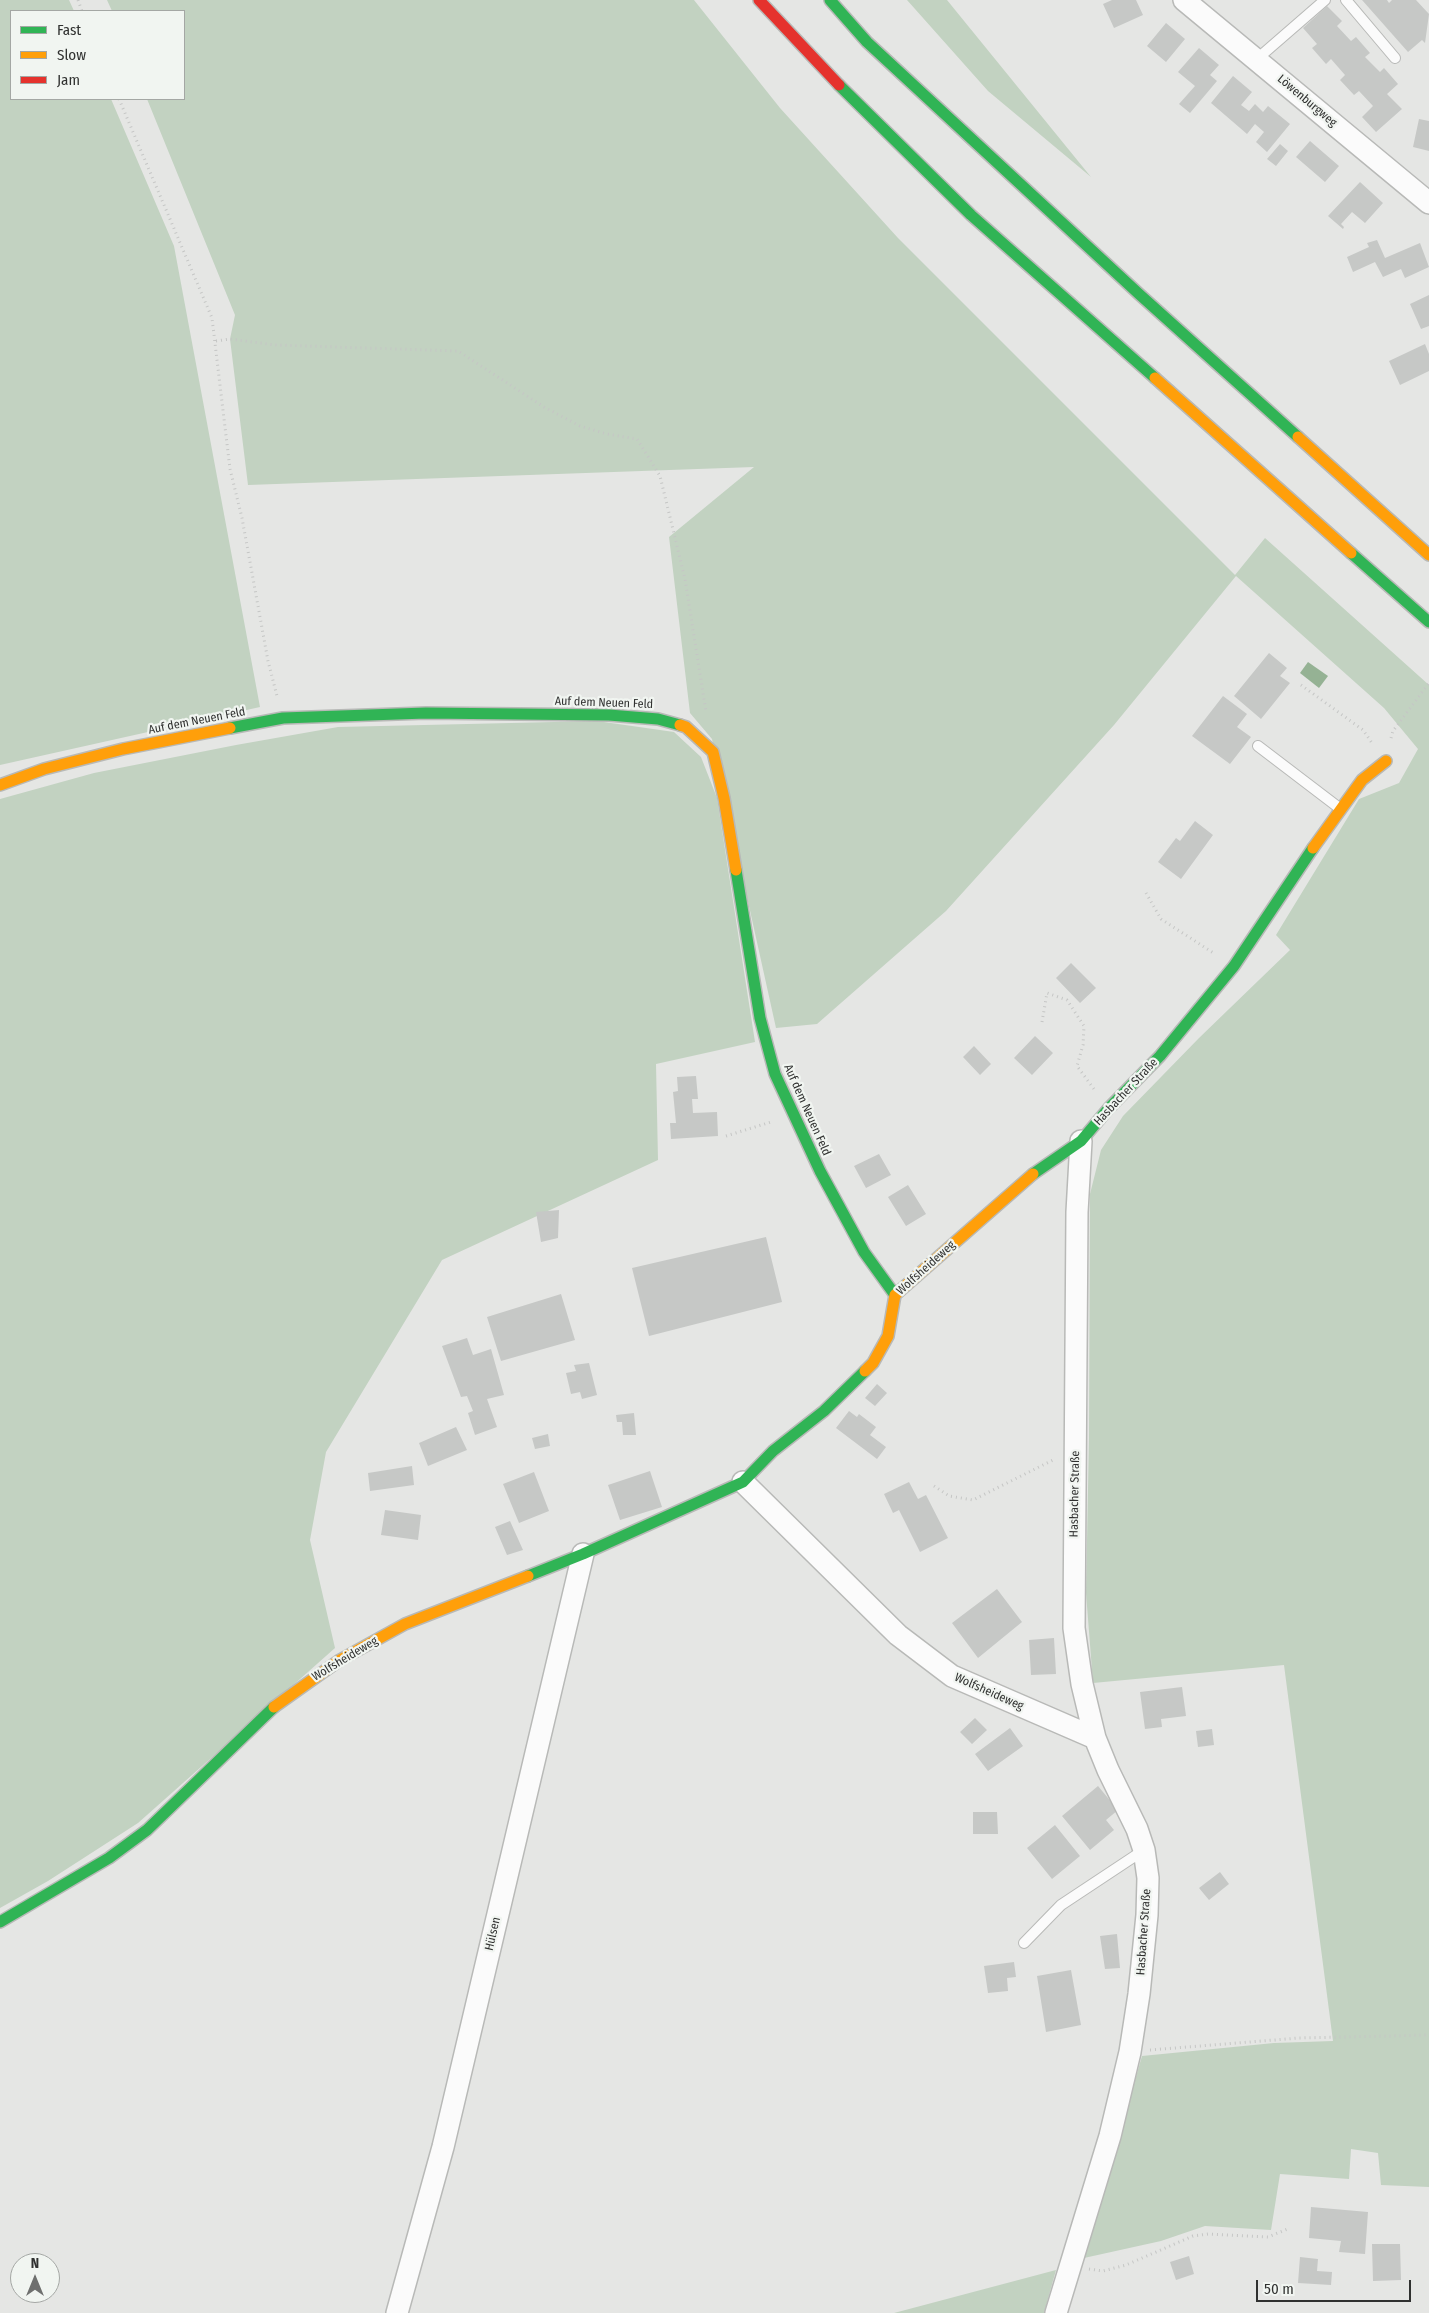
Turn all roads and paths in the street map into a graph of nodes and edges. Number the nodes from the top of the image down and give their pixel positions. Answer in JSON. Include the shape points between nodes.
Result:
{"nodes":[{"id":1,"x":760,"y":0,"type":"edge"},
{"id":2,"x":830,"y":0,"type":"edge"},
{"id":3,"x":1184,"y":0,"type":"edge"},
{"id":4,"x":1325,"y":0,"type":"edge"},
{"id":5,"x":1346,"y":0,"type":"edge"},
{"id":6,"x":1395,"y":58,"type":"dead end"},
{"id":7,"x":1257,"y":59,"type":"junction"},
{"id":8,"x":119,"y":100,"type":"edge"},
{"id":9,"x":1429,"y":203,"type":"edge"},
{"id":10,"x":216,"y":341,"type":"junction"},
{"id":11,"x":1429,"y":555,"type":"edge"},
{"id":12,"x":1429,"y":622,"type":"edge"},
{"id":13,"x":1429,"y":682,"type":"edge"},
{"id":14,"x":1301,"y":685,"type":"dead end"},
{"id":15,"x":706,"y":716,"type":"dead end"},
{"id":16,"x":283,"y":718,"type":"junction"},
{"id":17,"x":1258,"y":746,"type":"dead end"},
{"id":18,"x":1386,"y":761,"type":"junction"},
{"id":19,"x":0,"y":785,"type":"edge"},
{"id":20,"x":1340,"y":808,"type":"junction"},
{"id":21,"x":1146,"y":893,"type":"dead end"},
{"id":22,"x":1234,"y":966,"type":"junction"},
{"id":23,"x":1042,"y":1022,"type":"dead end"},
{"id":24,"x":1109,"y":1108,"type":"junction"},
{"id":25,"x":792,"y":1115,"type":"junction"},
{"id":26,"x":726,"y":1136,"type":"dead end"},
{"id":27,"x":1081,"y":1141,"type":"junction"},
{"id":28,"x":895,"y":1295,"type":"junction"},
{"id":29,"x":1076,"y":1449,"type":"junction"},
{"id":30,"x":743,"y":1482,"type":"junction"},
{"id":31,"x":934,"y":1486,"type":"dead end"},
{"id":32,"x":583,"y":1554,"type":"junction"},
{"id":33,"x":1095,"y":1738,"type":"junction"},
{"id":34,"x":1144,"y":1850,"type":"junction"},
{"id":35,"x":0,"y":1922,"type":"edge"},
{"id":36,"x":1024,"y":1943,"type":"dead end"},
{"id":37,"x":1429,"y":2035,"type":"edge"},
{"id":38,"x":1130,"y":2052,"type":"junction"},
{"id":39,"x":1290,"y":2228,"type":"dead end"},
{"id":40,"x":1070,"y":2266,"type":"junction"},
{"id":41,"x":397,"y":2313,"type":"edge"},
{"id":42,"x":1056,"y":2313,"type":"edge"}],
"edges":[{"from":1,"to":12,"type":"main road","via":[[839,85],[971,215]]},
{"from":2,"to":11,"type":"main road","via":[[867,42],[974,142]]},
{"from":3,"to":7,"type":"street","name":"Löwenburgweg"},
{"from":4,"to":7,"type":"lane"},
{"from":5,"to":6,"type":"lane"},
{"from":7,"to":9,"type":"street","name":"Löwenburgweg"},
{"from":8,"to":10,"type":"path","via":[[212,318]]},
{"from":10,"to":15,"type":"path","via":[[230,339],[275,345],[458,351],[544,407],[580,426],[637,439],[660,476],[685,579]]},
{"from":10,"to":16,"type":"path","via":[[230,469],[268,661]]},
{"from":13,"to":18,"type":"path","via":[[1393,731]]},
{"from":14,"to":18,"type":"path","via":[[1363,730]]},
{"from":16,"to":19,"type":"main road","name":"Auf dem Neuen Feld","via":[[123,750],[44,769]]},
{"from":16,"to":25,"type":"main road","name":"Auf dem Neuen Feld","via":[[426,713],[609,715],[658,719],[686,727],[713,752],[724,798],[760,1018],[775,1074]]},
{"from":17,"to":20,"type":"lane"},
{"from":18,"to":20,"type":"main road","name":"Hasbacher Straße","via":[[1362,780]]},
{"from":20,"to":22,"type":"main road","name":"Hasbacher Straße"},
{"from":21,"to":22,"type":"path","via":[[1161,919]]},
{"from":22,"to":24,"type":"main road","name":"Hasbacher Straße","via":[[1160,1056]]},
{"from":23,"to":24,"type":"path","via":[[1047,993],[1067,1000],[1084,1026],[1077,1066]]},
{"from":24,"to":27,"type":"main road","name":"Hasbacher Straße"},
{"from":25,"to":26,"type":"path"},
{"from":25,"to":28,"type":"main road","name":"Auf dem Neuen Feld","via":[[864,1252]]},
{"from":27,"to":28,"type":"main road","name":"Wolfsheideweg","via":[[1009,1194]]},
{"from":27,"to":29,"type":"street","name":"Hasbacher Straße","via":[[1077,1212]]},
{"from":28,"to":30,"type":"main road","name":"Wolfsheideweg","via":[[888,1336],[873,1363],[824,1411],[772,1451]]},
{"from":29,"to":31,"type":"path","via":[[973,1500],[948,1496]]},
{"from":29,"to":33,"type":"street","name":"Hasbacher Straße","via":[[1074,1628],[1082,1684]]},
{"from":30,"to":32,"type":"main road","name":"Wolfsheideweg"},
{"from":30,"to":33,"type":"street","name":"Wolfsheideweg","via":[[898,1635],[952,1676]]},
{"from":32,"to":35,"type":"main road","name":"Wolfsheideweg","via":[[405,1624],[340,1660],[260,1719],[146,1830],[109,1858]]},
{"from":32,"to":41,"type":"street","name":"Hülsen","via":[[443,2147]]},
{"from":33,"to":34,"type":"street","name":"Hasbacher Straße"},
{"from":34,"to":36,"type":"lane","via":[[1061,1905]]},
{"from":34,"to":38,"type":"street","name":"Hasbacher Straße","via":[[1148,1878],[1147,1924]]},
{"from":37,"to":38,"type":"path","via":[[1299,2038]]},
{"from":38,"to":40,"type":"street","name":"Hasbacher Straße","via":[[1110,2136]]},
{"from":39,"to":40,"type":"path","via":[[1268,2237],[1193,2236],[1126,2266],[1103,2271]]},
{"from":40,"to":42,"type":"street","name":"Hasbacher Straße"}]}
